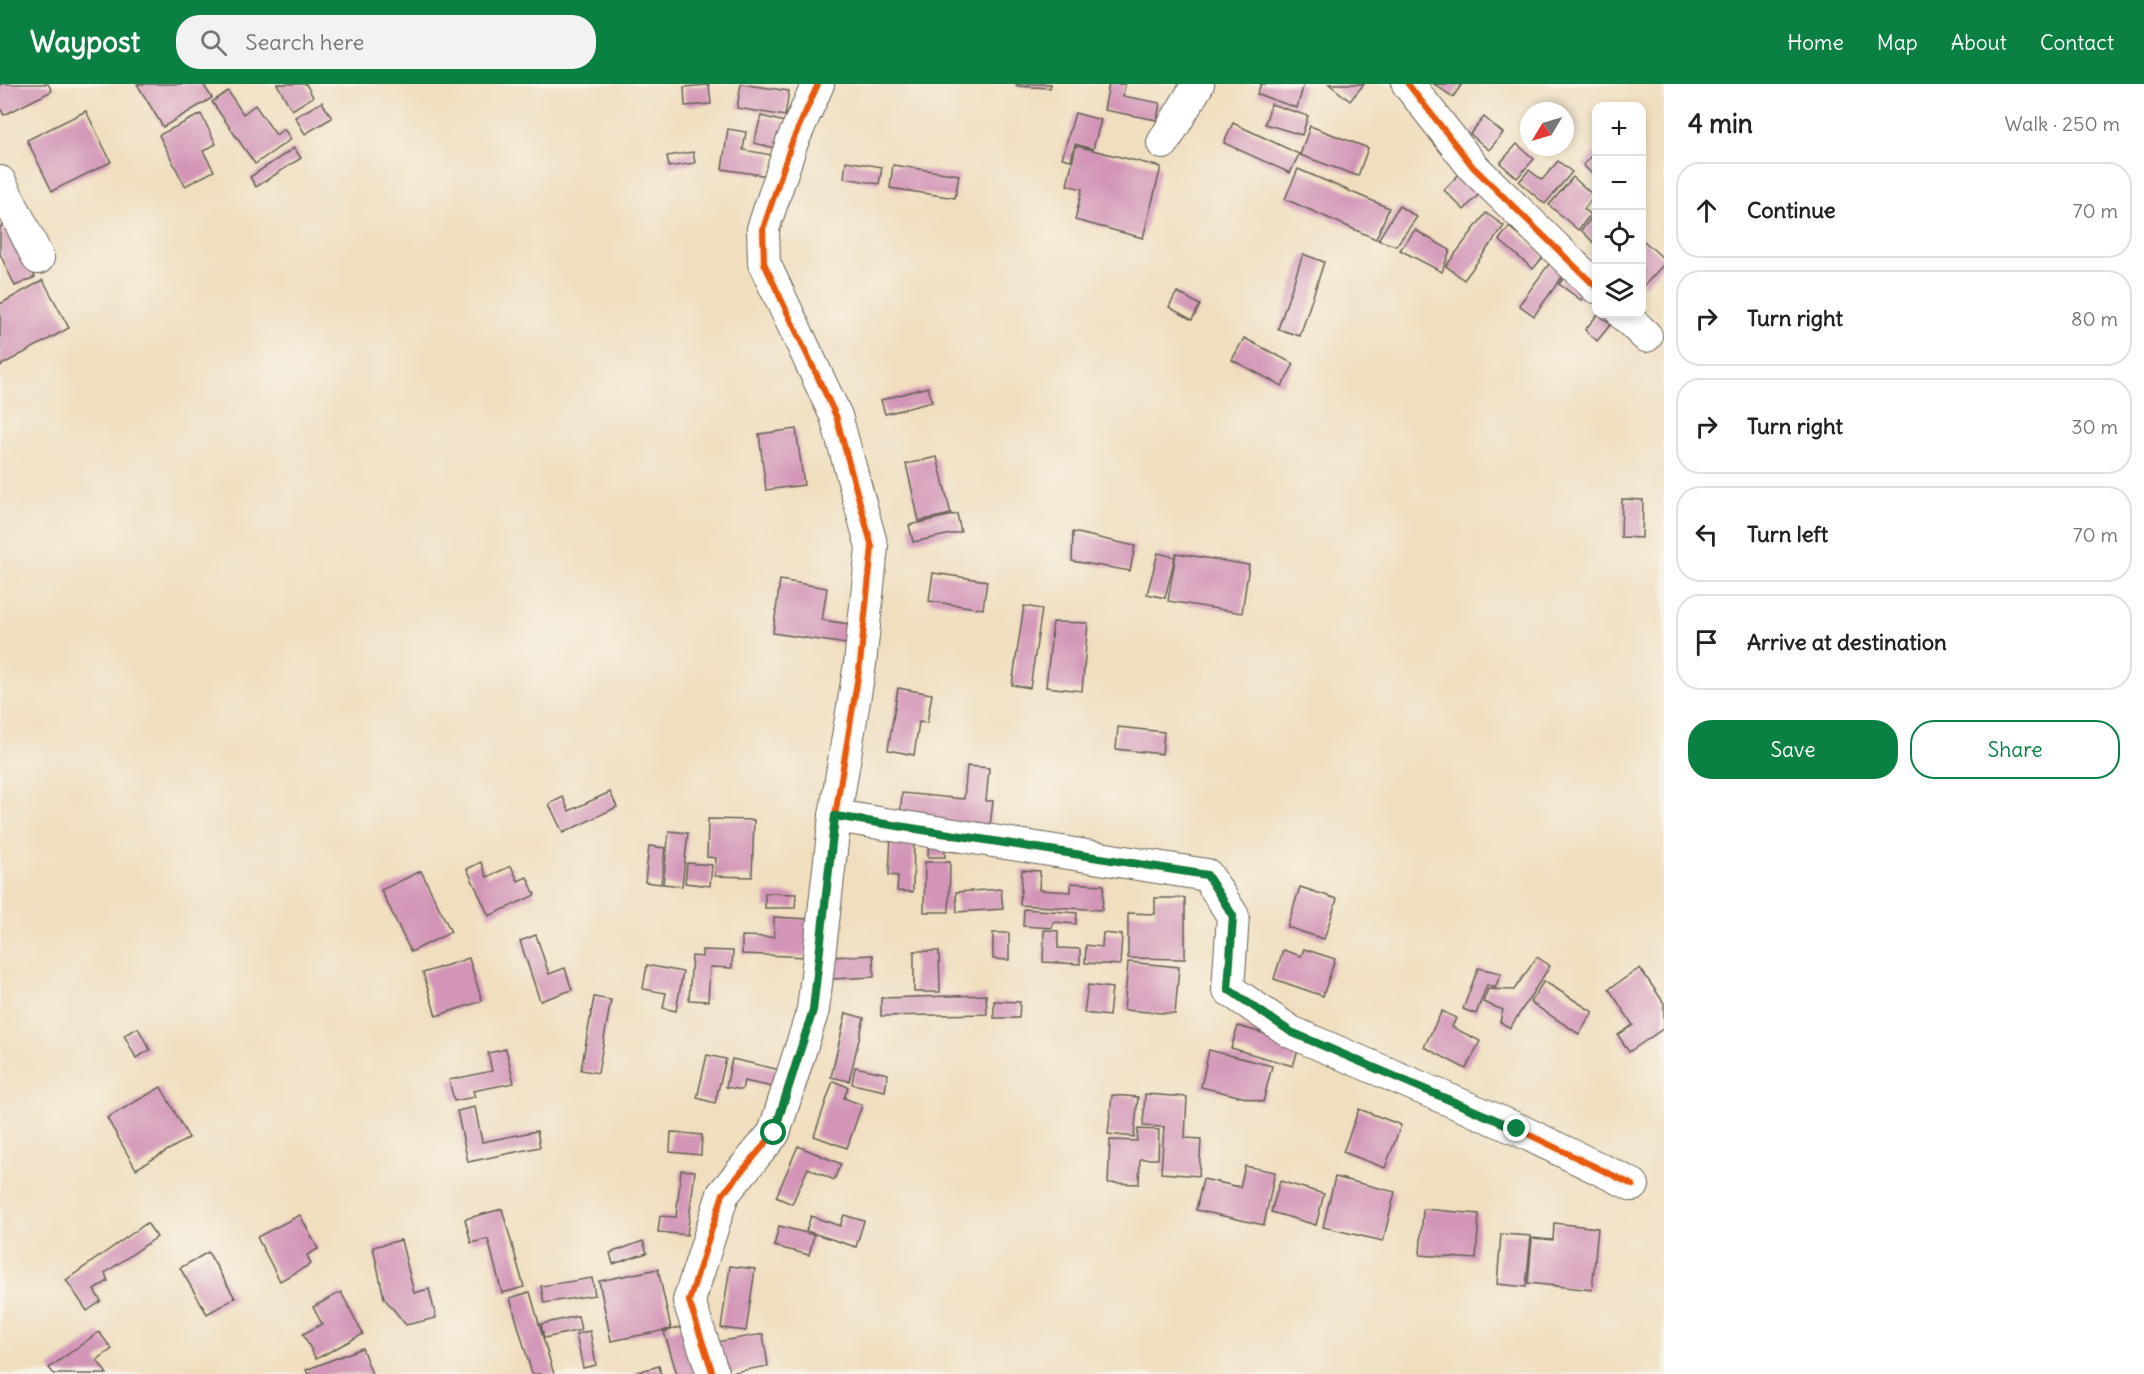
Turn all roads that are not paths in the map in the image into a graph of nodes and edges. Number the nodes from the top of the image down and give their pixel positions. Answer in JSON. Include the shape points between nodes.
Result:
{"nodes":[{"id":1,"x":818,"y":84,"type":"edge"},
{"id":2,"x":1198,"y":84,"type":"edge"},
{"id":3,"x":1408,"y":84,"type":"edge"},
{"id":4,"x":1163,"y":143,"type":"dead end"},
{"id":5,"x":0,"y":182,"type":"edge"},
{"id":6,"x":38,"y":258,"type":"dead end"},
{"id":7,"x":1592,"y":284,"type":"edge"},
{"id":8,"x":1627,"y":318,"type":"edge"},
{"id":9,"x":1646,"y":336,"type":"dead end"},
{"id":10,"x":835,"y":816,"type":"junction"},
{"id":11,"x":1633,"y":1185,"type":"dead end"},
{"id":12,"x":713,"y":1374,"type":"edge"}],
"edges":[{"from":1,"to":10,"type":"street","via":[[792,142],[770,207],[763,229],[763,252],[764,263],[836,416],[872,547],[860,664]]},
{"from":2,"to":4,"type":"street"},
{"from":3,"to":7,"type":"street","via":[[1473,166]]},
{"from":5,"to":6,"type":"street"},
{"from":8,"to":9,"type":"street"},
{"from":10,"to":11,"type":"street","via":[[1207,875],[1233,916],[1228,989],[1291,1032],[1517,1129]]},
{"from":10,"to":12,"type":"street","via":[[813,1010],[774,1133],[723,1194],[689,1301]]}]}
